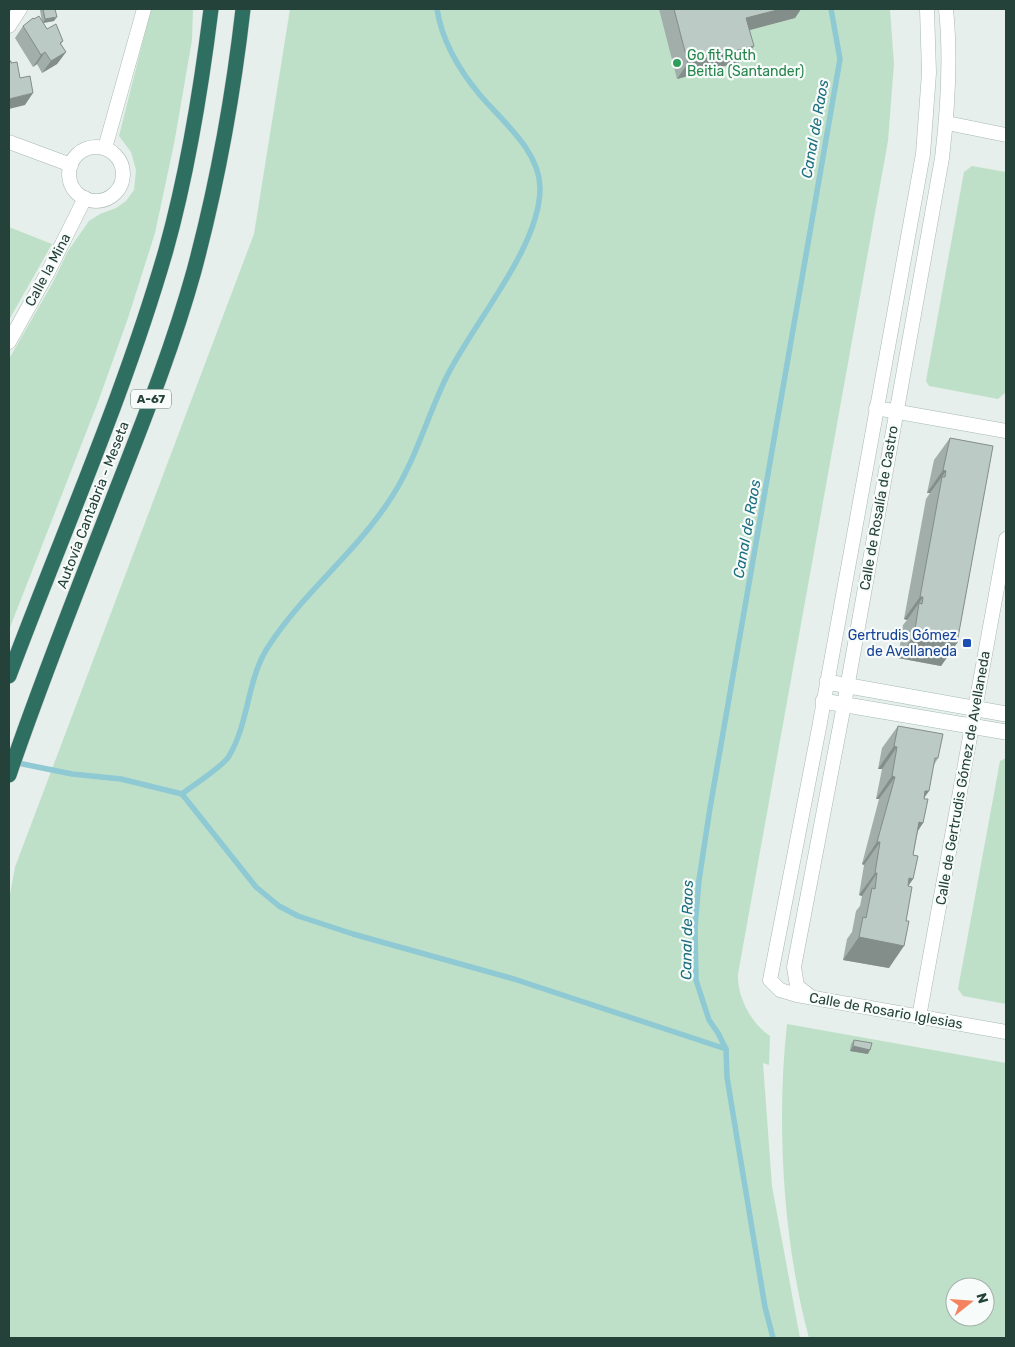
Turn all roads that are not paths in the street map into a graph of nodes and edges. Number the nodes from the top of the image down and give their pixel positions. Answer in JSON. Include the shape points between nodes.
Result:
{"nodes":[{"id":1,"x":20,"y":9,"type":"edge"},
{"id":2,"x":144,"y":9,"type":"edge"},
{"id":3,"x":211,"y":9,"type":"edge"},
{"id":4,"x":243,"y":9,"type":"edge"},
{"id":5,"x":926,"y":9,"type":"edge"},
{"id":6,"x":946,"y":9,"type":"edge"},
{"id":7,"x":9,"y":26,"type":"edge"},
{"id":8,"x":947,"y":123,"type":"junction"},
{"id":9,"x":1006,"y":135,"type":"edge"},
{"id":10,"x":9,"y":142,"type":"edge"},
{"id":11,"x":105,"y":148,"type":"junction"},
{"id":12,"x":70,"y":166,"type":"junction"},
{"id":13,"x":85,"y":198,"type":"junction"},
{"id":14,"x":9,"y":342,"type":"edge"},
{"id":15,"x":876,"y":408,"type":"junction"},
{"id":16,"x":896,"y":411,"type":"junction"},
{"id":17,"x":1006,"y":431,"type":"edge"},
{"id":18,"x":1006,"y":539,"type":"edge"},
{"id":19,"x":9,"y":676,"type":"edge"},
{"id":20,"x":827,"y":682,"type":"junction"},
{"id":21,"x":848,"y":685,"type":"junction"},
{"id":22,"x":824,"y":701,"type":"junction"},
{"id":23,"x":844,"y":705,"type":"junction"},
{"id":24,"x":976,"y":708,"type":"junction"},
{"id":25,"x":1006,"y":714,"type":"edge"},
{"id":26,"x":973,"y":726,"type":"junction"},
{"id":27,"x":1006,"y":732,"type":"edge"},
{"id":28,"x":9,"y":775,"type":"edge"},
{"id":29,"x":770,"y":980,"type":"joint"},
{"id":30,"x":813,"y":998,"type":"junction"},
{"id":31,"x":919,"y":1017,"type":"junction"},
{"id":32,"x":1006,"y":1032,"type":"edge"}],
"edges":[{"from":1,"to":7,"type":"street"},
{"from":2,"to":11,"type":"street"},
{"from":3,"to":19,"type":"highway","name":"Autovía Cantabria - Meseta","number":"A-67","via":[[196,114],[166,250],[123,381]]},
{"from":4,"to":28,"type":"highway","name":"Autovía Cantabria - Meseta","number":"A-67","via":[[225,136],[205,226],[180,314]]},
{"from":5,"to":15,"type":"street","name":"Calle de Rosalía de Castro","via":[[929,73],[923,154]]},
{"from":6,"to":8,"type":"street","name":"Calle de Rosalía de Castro","via":[[949,59]]},
{"from":8,"to":9,"type":"street"},
{"from":8,"to":16,"type":"street","name":"Calle de Rosalía de Castro"},
{"from":10,"to":12,"type":"street"},
{"from":11,"to":12,"type":"street","via":[[93,146],[84,149]]},
{"from":11,"to":13,"type":"street","via":[[121,163],[123,180],[114,195],[106,199]]},
{"from":12,"to":13,"type":"street","via":[[71,185]]},
{"from":13,"to":14,"type":"street","name":"Calle la Mina"},
{"from":15,"to":16,"type":"street"},
{"from":15,"to":20,"type":"street","name":"Calle de Rosalía de Castro"},
{"from":16,"to":17,"type":"street"},
{"from":16,"to":21,"type":"street","name":"Calle de Rosalía de Castro"},
{"from":18,"to":24,"type":"street","name":"Calle de Gertrudis Gómez de Avellaneda"},
{"from":20,"to":21,"type":"main road"},
{"from":20,"to":22,"type":"street","name":"Calle de Rosalía de Castro"},
{"from":21,"to":23,"type":"street","name":"Calle de Rosalía de Castro"},
{"from":21,"to":24,"type":"main road"},
{"from":22,"to":23,"type":"main road"},
{"from":22,"to":29,"type":"street","name":"Calle de Rosalía de Castro"},
{"from":23,"to":26,"type":"main road"},
{"from":23,"to":30,"type":"street","name":"Calle de Rosalía de Castro","via":[[794,967],[797,986]]},
{"from":24,"to":25,"type":"main road"},
{"from":24,"to":26,"type":"street","name":"Calle de Gertrudis Gómez de Avellaneda"},
{"from":26,"to":27,"type":"main road"},
{"from":26,"to":31,"type":"street","name":"Calle de Gertrudis Gómez de Avellaneda"},
{"from":29,"to":30,"type":"street","name":"Calle de Rosario Iglesias","via":[[780,990]]},
{"from":30,"to":31,"type":"street","name":"Calle de Rosario Iglesias"},
{"from":31,"to":32,"type":"street","name":"Calle de Rosario Iglesias"}]}
